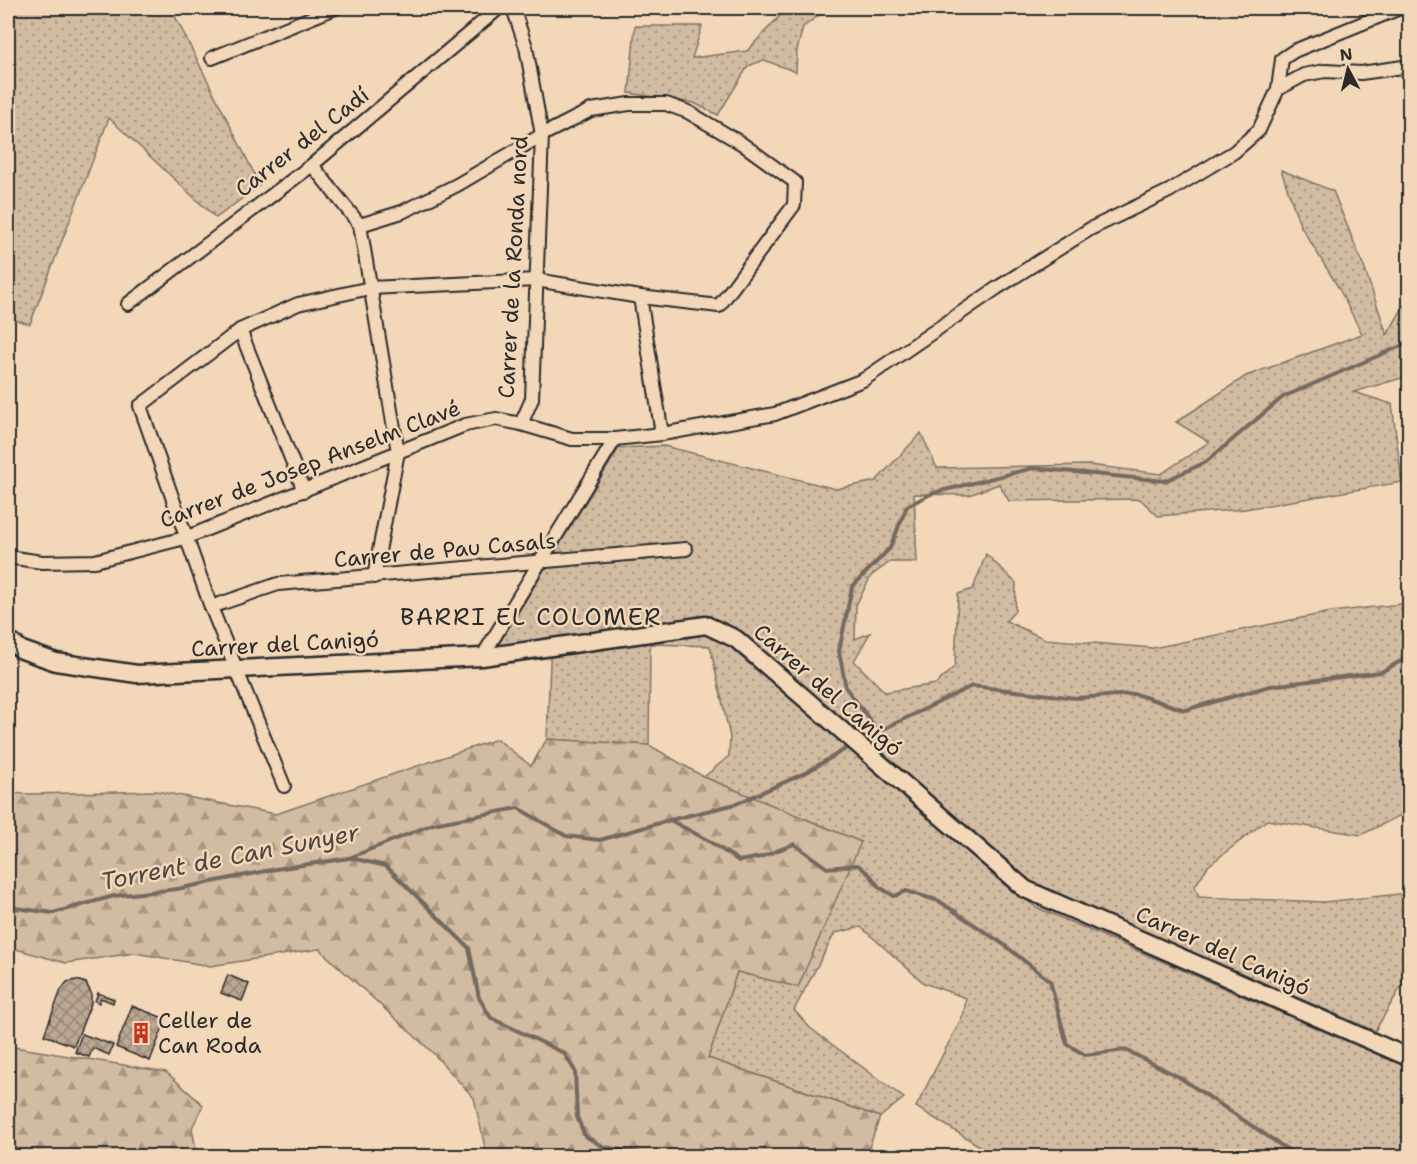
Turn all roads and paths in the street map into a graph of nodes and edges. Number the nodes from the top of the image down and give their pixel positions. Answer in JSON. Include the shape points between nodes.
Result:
{"nodes":[{"id":1,"x":335,"y":8,"type":"edge"},
{"id":2,"x":499,"y":8,"type":"edge"},
{"id":3,"x":513,"y":8,"type":"edge"},
{"id":4,"x":1400,"y":8,"type":"edge"},
{"id":5,"x":212,"y":58,"type":"dead end"},
{"id":6,"x":1410,"y":66,"type":"edge"},
{"id":7,"x":1278,"y":89,"type":"junction"},
{"id":8,"x":542,"y":135,"type":"junction"},
{"id":9,"x":312,"y":165,"type":"junction"},
{"id":10,"x":360,"y":225,"type":"junction"},
{"id":11,"x":536,"y":280,"type":"junction"},
{"id":12,"x":370,"y":288,"type":"junction"},
{"id":13,"x":640,"y":297,"type":"junction"},
{"id":14,"x":128,"y":303,"type":"dead end"},
{"id":15,"x":240,"y":330,"type":"junction"},
{"id":16,"x":521,"y":424,"type":"junction"},
{"id":17,"x":662,"y":434,"type":"junction"},
{"id":18,"x":615,"y":439,"type":"junction"},
{"id":19,"x":398,"y":452,"type":"junction"},
{"id":20,"x":304,"y":490,"type":"junction"},
{"id":21,"x":185,"y":538,"type":"junction"},
{"id":22,"x":686,"y":549,"type":"dead end"},
{"id":23,"x":8,"y":557,"type":"edge"},
{"id":24,"x":540,"y":562,"type":"junction"},
{"id":25,"x":374,"y":578,"type":"junction"},
{"id":26,"x":211,"y":607,"type":"junction"},
{"id":27,"x":8,"y":640,"type":"edge"},
{"id":28,"x":482,"y":657,"type":"junction"},
{"id":29,"x":235,"y":669,"type":"junction"},
{"id":30,"x":284,"y":786,"type":"dead end"},
{"id":31,"x":1410,"y":1058,"type":"edge"}],
"edges":[{"from":1,"to":5,"type":"street"},
{"from":2,"to":9,"type":"street","name":"Carrer del Cadí"},
{"from":3,"to":8,"type":"street","name":"Carrer de la Ronda nord","via":[[526,47]]},
{"from":4,"to":7,"type":"street","name":"Carrer de Josep Anselm Clavé","via":[[1294,51],[1282,59]]},
{"from":6,"to":7,"type":"street","via":[[1361,73],[1325,71],[1304,75]]},
{"from":7,"to":17,"type":"street","name":"Carrer de Josep Anselm Clavé","via":[[1259,130],[1234,152],[1169,192],[1090,229],[862,380],[775,414]]},
{"from":8,"to":10,"type":"street","via":[[421,203]]},
{"from":8,"to":11,"type":"street","name":"Carrer de la Ronda nord"},
{"from":8,"to":13,"type":"street","via":[[591,110],[666,104],[688,112],[741,143],[795,182],[794,205],[719,306]]},
{"from":9,"to":10,"type":"street"},
{"from":9,"to":14,"type":"street","name":"Carrer del Cadí"},
{"from":10,"to":12,"type":"street"},
{"from":11,"to":12,"type":"street"},
{"from":11,"to":13,"type":"street"},
{"from":11,"to":16,"type":"street","name":"Carrer de la Ronda nord","via":[[532,399]]},
{"from":12,"to":15,"type":"street","via":[[298,304]]},
{"from":12,"to":19,"type":"street"},
{"from":13,"to":17,"type":"street"},
{"from":15,"to":20,"type":"street"},
{"from":15,"to":21,"type":"street","via":[[140,406]]},
{"from":16,"to":18,"type":"street","name":"Carrer de Josep Anselm Clavé","via":[[572,439]]},
{"from":16,"to":19,"type":"street","name":"Carrer de Josep Anselm Clavé","via":[[496,419],[465,425]]},
{"from":17,"to":18,"type":"street","name":"Carrer de Josep Anselm Clavé"},
{"from":18,"to":24,"type":"street"},
{"from":19,"to":20,"type":"street","name":"Carrer de Josep Anselm Clavé"},
{"from":19,"to":25,"type":"street"},
{"from":20,"to":21,"type":"street","name":"Carrer de Josep Anselm Clavé"},
{"from":21,"to":23,"type":"street","name":"Carrer de Josep Anselm Clavé","via":[[95,561],[42,562]]},
{"from":21,"to":26,"type":"street"},
{"from":22,"to":24,"type":"street","name":"Carrer de Pau Casals"},
{"from":24,"to":25,"type":"street","name":"Carrer de Pau Casals"},
{"from":24,"to":28,"type":"street"},
{"from":25,"to":26,"type":"street","name":"Carrer de Pau Casals","via":[[278,584]]},
{"from":26,"to":29,"type":"street"},
{"from":27,"to":29,"type":"street","name":"Carrer del Canigó","via":[[22,650],[56,662],[137,674]]},
{"from":28,"to":29,"type":"street","name":"Carrer del Canigó"},
{"from":28,"to":31,"type":"street","name":"Carrer del Canigó","via":[[706,625],[736,639],[1025,889]]},
{"from":29,"to":30,"type":"street"}]}
